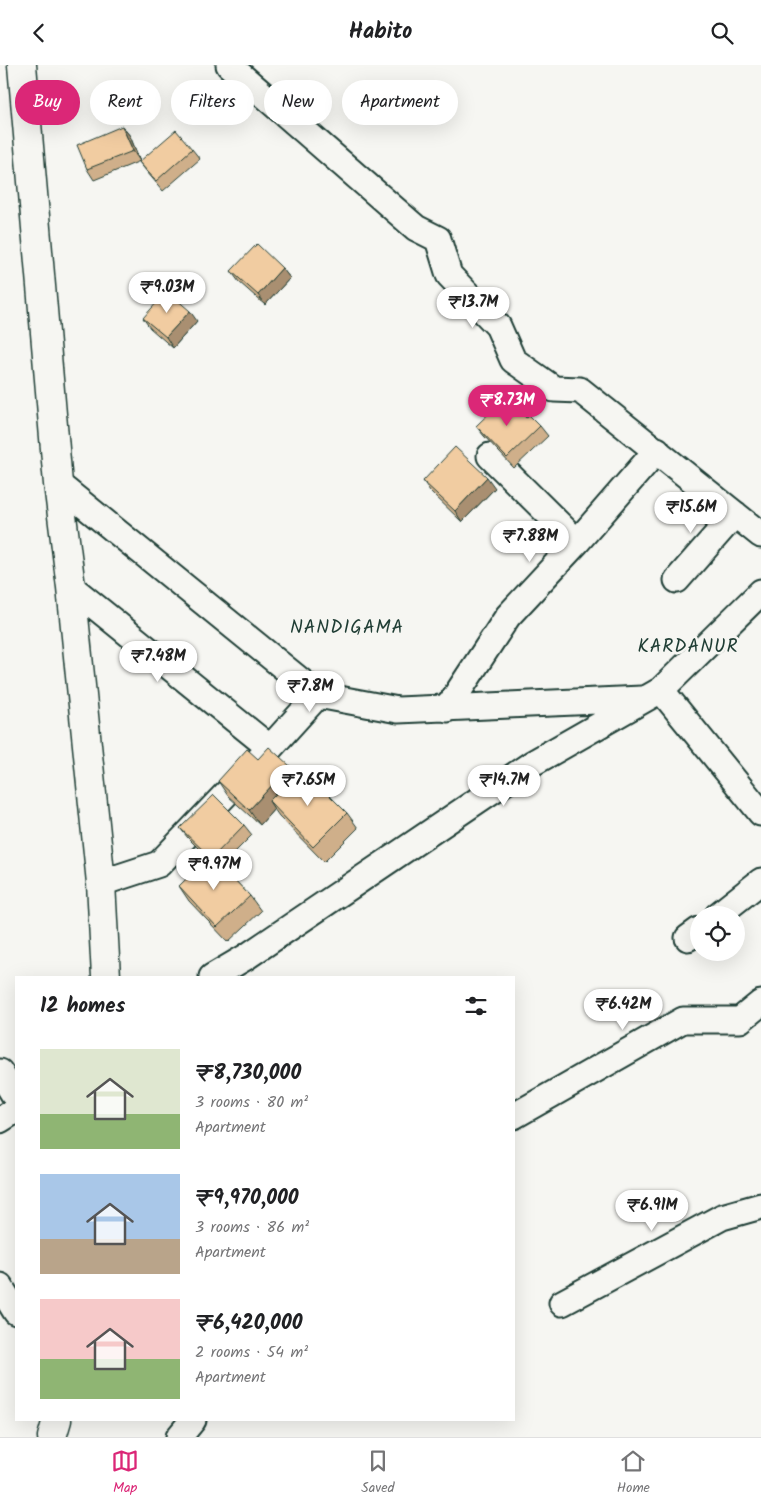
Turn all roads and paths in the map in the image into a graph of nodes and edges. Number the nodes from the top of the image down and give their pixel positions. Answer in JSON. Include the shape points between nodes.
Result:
{"nodes":[{"id":1,"x":22,"y":65,"type":"edge"},
{"id":2,"x":229,"y":65,"type":"edge"},
{"id":3,"x":657,"y":450,"type":"junction"},
{"id":4,"x":490,"y":456,"type":"dead end"},
{"id":5,"x":58,"y":484,"type":"junction"},
{"id":6,"x":736,"y":514,"type":"junction"},
{"id":7,"x":761,"y":535,"type":"edge"},
{"id":8,"x":577,"y":542,"type":"junction"},
{"id":9,"x":677,"y":580,"type":"dead end"},
{"id":10,"x":71,"y":587,"type":"junction"},
{"id":11,"x":761,"y":592,"type":"edge"},
{"id":12,"x":318,"y":695,"type":"junction"},
{"id":13,"x":654,"y":695,"type":"junction"},
{"id":14,"x":447,"y":709,"type":"junction"},
{"id":15,"x":270,"y":748,"type":"junction"},
{"id":16,"x":761,"y":813,"type":"edge"},
{"id":17,"x":761,"y":881,"type":"edge"},
{"id":18,"x":100,"y":883,"type":"junction"},
{"id":19,"x":729,"y":906,"type":"edge"},
{"id":20,"x":106,"y":976,"type":"edge"},
{"id":21,"x":214,"y":976,"type":"edge"},
{"id":22,"x":761,"y":1003,"type":"edge"},
{"id":23,"x":0,"y":1072,"type":"edge"},
{"id":24,"x":15,"y":1096,"type":"edge"},
{"id":25,"x":15,"y":1111,"type":"edge"},
{"id":26,"x":515,"y":1115,"type":"edge"},
{"id":27,"x":0,"y":1120,"type":"edge"},
{"id":28,"x":761,"y":1206,"type":"edge"},
{"id":29,"x":0,"y":1286,"type":"edge"},
{"id":30,"x":562,"y":1303,"type":"dead end"},
{"id":31,"x":15,"y":1311,"type":"edge"},
{"id":32,"x":57,"y":1421,"type":"edge"},
{"id":33,"x":192,"y":1421,"type":"edge"},
{"id":34,"x":52,"y":1437,"type":"edge"},
{"id":35,"x":179,"y":1437,"type":"edge"}],
"edges":[{"from":1,"to":5,"type":"main road"},
{"from":2,"to":3,"type":"street","via":[[416,228],[438,239],[449,275],[498,325],[513,360],[554,389],[580,390]]},
{"from":3,"to":6,"type":"street"},
{"from":3,"to":8,"type":"street"},
{"from":4,"to":8,"type":"street"},
{"from":5,"to":10,"type":"main road"},
{"from":5,"to":12,"type":"street"},
{"from":6,"to":7,"type":"street"},
{"from":6,"to":9,"type":"street"},
{"from":8,"to":14,"type":"street","via":[[508,616]]},
{"from":10,"to":15,"type":"street"},
{"from":10,"to":18,"type":"main road"},
{"from":11,"to":13,"type":"street"},
{"from":12,"to":14,"type":"street","via":[[398,710]]},
{"from":12,"to":15,"type":"street"},
{"from":13,"to":14,"type":"street"},
{"from":13,"to":16,"type":"street"},
{"from":13,"to":21,"type":"street","via":[[533,763]]},
{"from":15,"to":18,"type":"street","via":[[159,864]]},
{"from":17,"to":19,"type":"street"},
{"from":18,"to":20,"type":"main road"},
{"from":22,"to":26,"type":"street","via":[[740,1019],[683,1020]]},
{"from":23,"to":24,"type":"street"},
{"from":25,"to":27,"type":"street"},
{"from":28,"to":30,"type":"street","via":[[722,1217]]},
{"from":29,"to":31,"type":"street"},
{"from":32,"to":34,"type":"main road"},
{"from":33,"to":35,"type":"street"}]}
